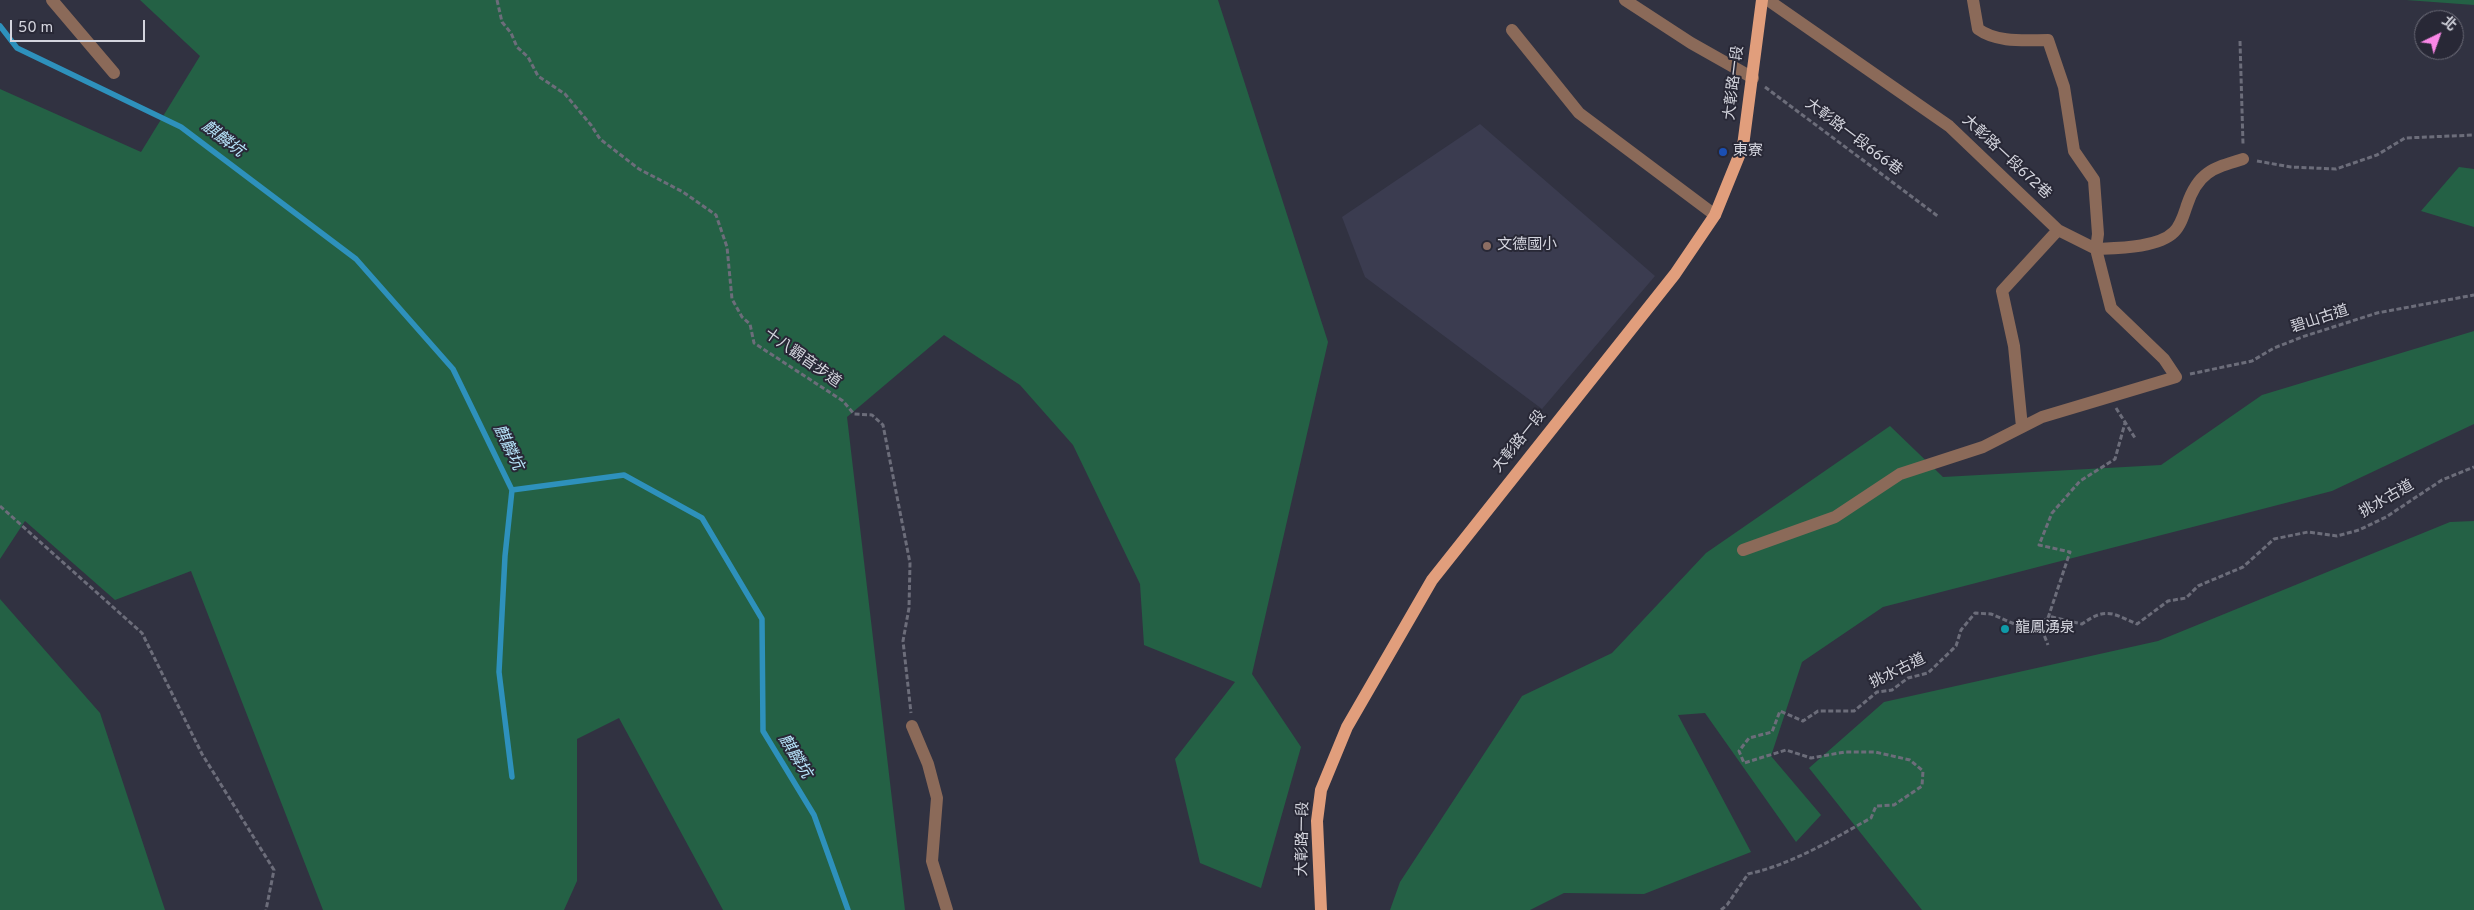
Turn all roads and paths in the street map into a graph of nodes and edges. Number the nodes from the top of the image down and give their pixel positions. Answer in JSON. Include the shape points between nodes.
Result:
{"nodes":[{"id":1,"x":52,"y":0,"type":"edge"},
{"id":2,"x":497,"y":0,"type":"edge"},
{"id":3,"x":1625,"y":0,"type":"edge"},
{"id":4,"x":1762,"y":0,"type":"edge"},
{"id":5,"x":1768,"y":0,"type":"edge"},
{"id":6,"x":1973,"y":0,"type":"edge"},
{"id":7,"x":1512,"y":30,"type":"dead end"},
{"id":8,"x":2240,"y":41,"type":"dead end"},
{"id":9,"x":114,"y":73,"type":"dead end"},
{"id":10,"x":1753,"y":78,"type":"junction"},
{"id":11,"x":2474,"y":135,"type":"edge"},
{"id":12,"x":2243,"y":159,"type":"junction"},
{"id":13,"x":1715,"y":216,"type":"junction"},
{"id":14,"x":1939,"y":217,"type":"dead end"},
{"id":15,"x":2058,"y":230,"type":"junction"},
{"id":16,"x":2096,"y":249,"type":"junction"},
{"id":17,"x":2474,"y":295,"type":"edge"},
{"id":18,"x":2176,"y":377,"type":"junction"},
{"id":19,"x":2110,"y":397,"type":"junction"},
{"id":20,"x":2125,"y":423,"type":"junction"},
{"id":21,"x":2022,"y":427,"type":"junction"},
{"id":22,"x":2134,"y":438,"type":"dead end"},
{"id":23,"x":2474,"y":467,"type":"edge"},
{"id":24,"x":0,"y":506,"type":"edge"},
{"id":25,"x":1743,"y":550,"type":"dead end"},
{"id":26,"x":2048,"y":618,"type":"junction"},
{"id":27,"x":2039,"y":622,"type":"junction"},
{"id":28,"x":2048,"y":645,"type":"dead end"},
{"id":29,"x":912,"y":726,"type":"joint"},
{"id":30,"x":266,"y":910,"type":"edge"},
{"id":31,"x":948,"y":910,"type":"edge"},
{"id":32,"x":1321,"y":910,"type":"edge"},
{"id":33,"x":1721,"y":910,"type":"edge"}],
"edges":[{"from":1,"to":9,"type":"lane"},
{"from":2,"to":29,"type":"path","name":"十八觀音步道","via":[[502,22],[517,48],[528,57],[538,76],[565,94],[600,140],[639,169],[683,192],[716,216],[728,247],[732,299],[750,324],[754,343],[842,401],[854,414],[872,415],[883,425],[910,563],[903,641]]},
{"from":3,"to":10,"type":"lane"},
{"from":4,"to":10,"type":"main road","name":"大彰路一段"},
{"from":5,"to":15,"type":"lane","name":"大彰路一段672巷","via":[[1948,126]]},
{"from":6,"to":16,"type":"lane","via":[[1978,29],[1988,36],[2048,40],[2064,87],[2074,151],[2094,180]]},
{"from":7,"to":13,"type":"lane","via":[[1579,113]]},
{"from":8,"to":12,"type":"path"},
{"from":10,"to":13,"type":"main road","name":"大彰路一段","via":[[1743,146]]},
{"from":10,"to":14,"type":"path","name":"大彰路一段666巷"},
{"from":11,"to":12,"type":"path","via":[[2405,138],[2377,155],[2336,169],[2291,167]]},
{"from":12,"to":16,"type":"lane","via":[[2217,166],[2206,173],[2195,186],[2174,233],[2146,246]]},
{"from":13,"to":32,"type":"main road","name":"大彰路一段","via":[[1675,274],[1432,580],[1347,727],[1321,790],[1317,821]]},
{"from":15,"to":16,"type":"lane","name":"大彰路一段672巷"},
{"from":15,"to":21,"type":"lane","via":[[2002,291],[2014,346]]},
{"from":16,"to":18,"type":"lane","via":[[2111,308],[2164,358]]},
{"from":17,"to":18,"type":"path","name":"碧山古道","via":[[2377,313],[2302,337],[2252,361]]},
{"from":18,"to":19,"type":"lane"},
{"from":19,"to":20,"type":"path"},
{"from":19,"to":21,"type":"lane","via":[[2042,417]]},
{"from":20,"to":22,"type":"path"},
{"from":20,"to":26,"type":"path","via":[[2115,459],[2080,481],[2052,512],[2039,545],[2070,552]]},
{"from":21,"to":25,"type":"lane","via":[[1983,448],[1900,474],[1835,517]]},
{"from":23,"to":26,"type":"path","name":"挑水古道","via":[[2442,480],[2386,517],[2359,530],[2337,536],[2308,532],[2274,539],[2244,566],[2198,586],[2186,598],[2168,601],[2137,624],[2110,612],[2094,616],[2082,624]]},
{"from":24,"to":30,"type":"path","via":[[142,633],[202,754],[274,870]]},
{"from":26,"to":27,"type":"path","name":"挑水古道"},
{"from":27,"to":28,"type":"path"},
{"from":27,"to":33,"type":"path","name":"挑水古道","via":[[2024,628],[1991,614],[1975,613],[1961,630],[1956,646],[1928,673],[1908,678],[1892,690],[1877,692],[1854,711],[1818,711],[1803,721],[1780,711],[1772,732],[1749,738],[1739,751],[1744,763],[1786,750],[1811,758],[1845,752],[1875,752],[1910,760],[1923,771],[1922,786],[1894,805],[1876,806],[1871,818],[1800,858],[1748,874]]},
{"from":29,"to":31,"type":"lane","via":[[928,764],[937,798],[932,861]]}]}
